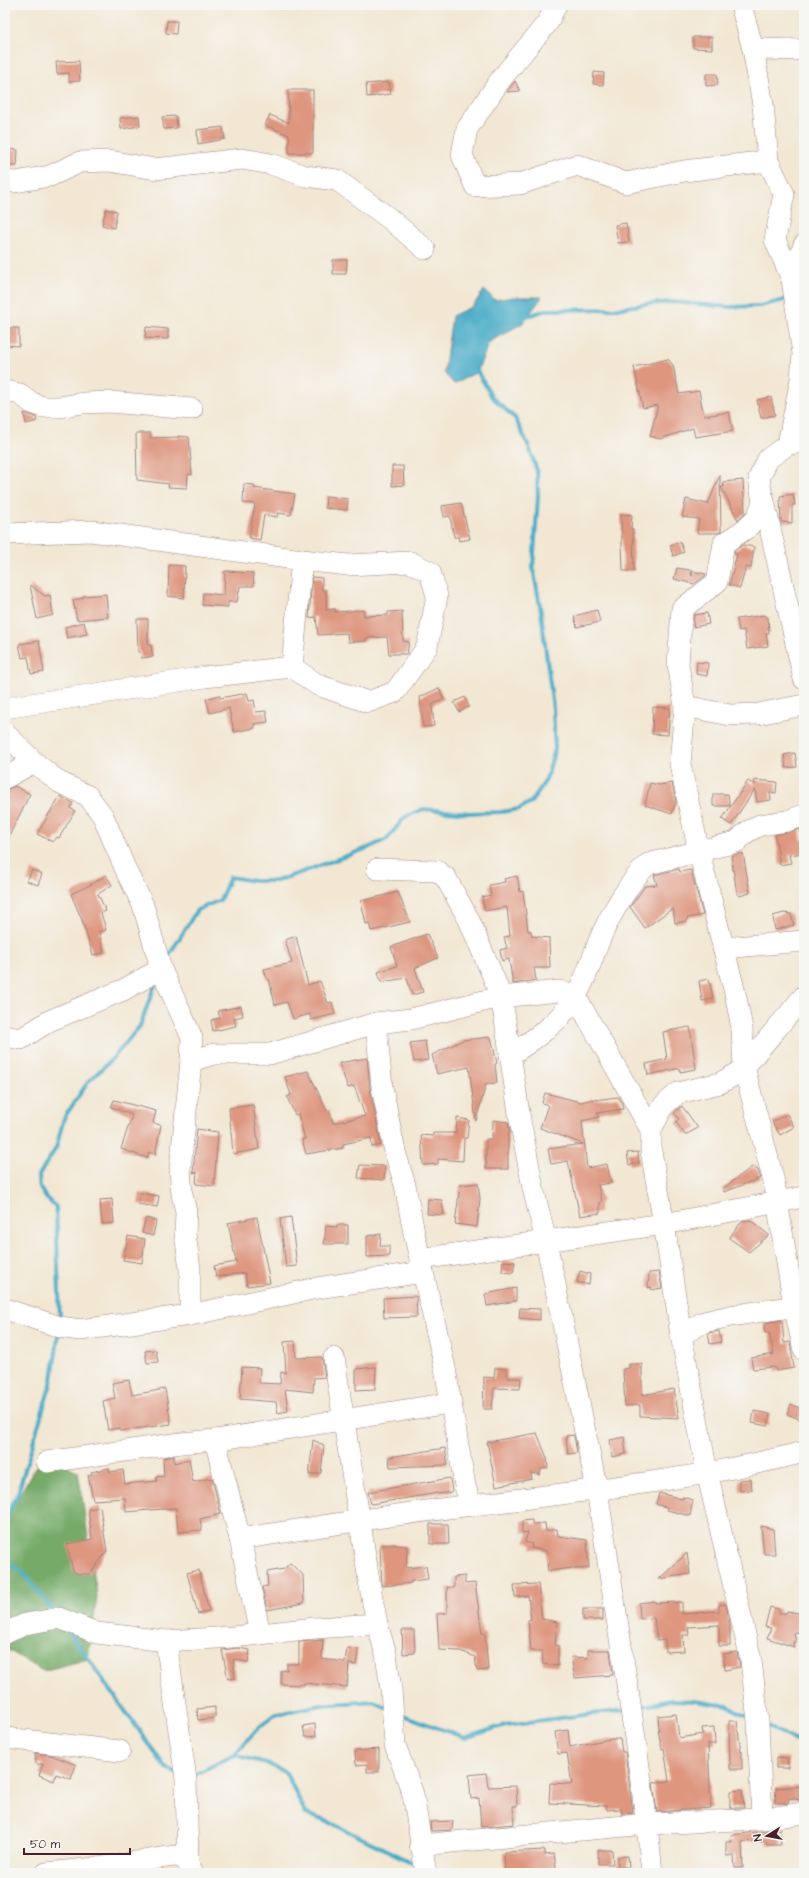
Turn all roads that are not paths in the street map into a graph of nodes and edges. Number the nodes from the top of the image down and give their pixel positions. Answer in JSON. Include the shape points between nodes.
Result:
{"nodes":[{"id":1,"x":556,"y":5,"type":"edge"},
{"id":2,"x":741,"y":5,"type":"edge"},
{"id":3,"x":754,"y":49,"type":"junction"},
{"id":4,"x":804,"y":50,"type":"edge"},
{"id":5,"x":768,"y":161,"type":"junction"},
{"id":6,"x":5,"y":181,"type":"edge"},
{"id":7,"x":804,"y":245,"type":"edge"},
{"id":8,"x":424,"y":249,"type":"dead end"},
{"id":9,"x":792,"y":279,"type":"junction"},
{"id":10,"x":5,"y":391,"type":"edge"},
{"id":11,"x":192,"y":409,"type":"dead end"},
{"id":12,"x":796,"y":443,"type":"edge"},
{"id":13,"x":759,"y":478,"type":"junction"},
{"id":14,"x":5,"y":534,"type":"edge"},
{"id":15,"x":302,"y":560,"type":"junction"},
{"id":16,"x":292,"y":667,"type":"junction"},
{"id":17,"x":804,"y":679,"type":"edge"},
{"id":18,"x":804,"y":705,"type":"edge"},
{"id":19,"x":685,"y":706,"type":"junction"},
{"id":20,"x":5,"y":708,"type":"edge"},
{"id":21,"x":5,"y":733,"type":"edge"},
{"id":22,"x":34,"y":762,"type":"junction"},
{"id":23,"x":5,"y":778,"type":"edge"},
{"id":24,"x":804,"y":815,"type":"edge"},
{"id":25,"x":699,"y":852,"type":"junction"},
{"id":26,"x":377,"y":869,"type":"dead end"},
{"id":27,"x":804,"y":942,"type":"edge"},
{"id":28,"x":723,"y":948,"type":"junction"},
{"id":29,"x":161,"y":968,"type":"junction"},
{"id":30,"x":804,"y":996,"type":"edge"},
{"id":31,"x":500,"y":997,"type":"junction"},
{"id":32,"x":576,"y":997,"type":"junction"},
{"id":33,"x":376,"y":1023,"type":"junction"},
{"id":34,"x":5,"y":1036,"type":"edge"},
{"id":35,"x":510,"y":1055,"type":"junction"},
{"id":36,"x":191,"y":1061,"type":"junction"},
{"id":37,"x":744,"y":1066,"type":"junction"},
{"id":38,"x":651,"y":1130,"type":"junction"},
{"id":39,"x":804,"y":1197,"type":"edge"},
{"id":40,"x":777,"y":1204,"type":"junction"},
{"id":41,"x":664,"y":1224,"type":"junction"},
{"id":42,"x":546,"y":1241,"type":"junction"},
{"id":43,"x":422,"y":1266,"type":"junction"},
{"id":44,"x":799,"y":1306,"type":"edge"},
{"id":45,"x":5,"y":1309,"type":"edge"},
{"id":46,"x":190,"y":1315,"type":"junction"},
{"id":47,"x":434,"y":1323,"type":"dead end"},
{"id":48,"x":681,"y":1335,"type":"junction"},
{"id":49,"x":804,"y":1350,"type":"edge"},
{"id":50,"x":334,"y":1358,"type":"dead end"},
{"id":51,"x":450,"y":1403,"type":"junction"},
{"id":52,"x":344,"y":1420,"type":"junction"},
{"id":53,"x":215,"y":1440,"type":"junction"},
{"id":54,"x":804,"y":1452,"type":"edge"},
{"id":55,"x":46,"y":1462,"type":"dead end"},
{"id":56,"x":707,"y":1472,"type":"junction"},
{"id":57,"x":597,"y":1490,"type":"junction"},
{"id":58,"x":471,"y":1505,"type":"junction"},
{"id":59,"x":359,"y":1521,"type":"junction"},
{"id":60,"x":240,"y":1539,"type":"junction"},
{"id":61,"x":377,"y":1624,"type":"junction"},
{"id":62,"x":5,"y":1633,"type":"edge"},
{"id":63,"x":260,"y":1634,"type":"junction"},
{"id":64,"x":166,"y":1641,"type":"junction"},
{"id":65,"x":5,"y":1738,"type":"edge"},
{"id":66,"x":120,"y":1751,"type":"dead end"},
{"id":67,"x":804,"y":1813,"type":"edge"},
{"id":68,"x":762,"y":1818,"type":"junction"},
{"id":69,"x":647,"y":1824,"type":"junction"},
{"id":70,"x":420,"y":1845,"type":"junction"},
{"id":71,"x":190,"y":1868,"type":"edge"},
{"id":72,"x":46,"y":1873,"type":"edge"},
{"id":73,"x":426,"y":1873,"type":"edge"},
{"id":74,"x":652,"y":1873,"type":"edge"}],
"edges":[{"from":1,"to":5,"type":"street","via":[[548,22],[501,79],[466,129],[462,155],[475,186],[520,184],[577,165],[626,183],[684,171]]},
{"from":2,"to":3,"type":"street"},
{"from":3,"to":4,"type":"street"},
{"from":3,"to":5,"type":"street"},
{"from":5,"to":9,"type":"street","via":[[784,194],[775,240]]},
{"from":6,"to":8,"type":"street","via":[[15,182],[50,176],[80,162],[109,161],[155,169],[242,159],[271,164],[305,176],[337,180],[390,219]]},
{"from":7,"to":9,"type":"street"},
{"from":9,"to":12,"type":"street","via":[[803,354]]},
{"from":10,"to":11,"type":"street","via":[[20,394],[43,407],[110,402]]},
{"from":12,"to":13,"type":"street","via":[[768,458]]},
{"from":13,"to":17,"type":"street"},
{"from":13,"to":19,"type":"street","via":[[762,503],[757,517],[724,543],[717,582],[682,609],[678,664]]},
{"from":14,"to":15,"type":"street","via":[[91,531]]},
{"from":15,"to":16,"type":"street"},
{"from":15,"to":16,"type":"street","via":[[348,564],[410,562],[430,572],[438,596],[427,646],[395,692],[368,702],[318,685]]},
{"from":16,"to":20,"type":"street","via":[[205,677]]},
{"from":18,"to":19,"type":"street","via":[[758,714],[730,715]]},
{"from":19,"to":25,"type":"street","via":[[680,764]]},
{"from":21,"to":22,"type":"street"},
{"from":22,"to":23,"type":"street"},
{"from":22,"to":29,"type":"street","via":[[59,782],[88,796],[103,816],[143,905]]},
{"from":24,"to":25,"type":"street","via":[[787,821],[760,825],[736,842]]},
{"from":25,"to":28,"type":"street"},
{"from":25,"to":32,"type":"street","via":[[648,864],[642,869],[603,931]]},
{"from":26,"to":31,"type":"street","via":[[437,871],[446,878],[469,920]]},
{"from":27,"to":28,"type":"street"},
{"from":28,"to":37,"type":"street","via":[[742,1028]]},
{"from":29,"to":34,"type":"street","via":[[123,990],[49,1021],[21,1039]]},
{"from":29,"to":36,"type":"street","via":[[192,1038]]},
{"from":30,"to":37,"type":"street"},
{"from":31,"to":32,"type":"street","via":[[560,991]]},
{"from":31,"to":33,"type":"street","via":[[411,1019]]},
{"from":31,"to":35,"type":"street"},
{"from":32,"to":35,"type":"street","via":[[552,1026]]},
{"from":32,"to":38,"type":"street"},
{"from":33,"to":36,"type":"street","via":[[270,1054],[214,1054]]},
{"from":33,"to":43,"type":"street","via":[[382,1087]]},
{"from":35,"to":42,"type":"street","via":[[522,1128]]},
{"from":36,"to":46,"type":"street","via":[[180,1170],[190,1269]]},
{"from":37,"to":38,"type":"street","via":[[740,1072],[720,1083],[678,1093],[664,1105]]},
{"from":37,"to":40,"type":"street","via":[[774,1182]]},
{"from":38,"to":41,"type":"street","via":[[651,1151]]},
{"from":39,"to":40,"type":"street"},
{"from":40,"to":41,"type":"street"},
{"from":40,"to":44,"type":"street"},
{"from":41,"to":42,"type":"street"},
{"from":41,"to":48,"type":"street"},
{"from":42,"to":43,"type":"street"},
{"from":42,"to":57,"type":"street"},
{"from":43,"to":46,"type":"street"},
{"from":43,"to":47,"type":"street"},
{"from":43,"to":51,"type":"street","via":[[445,1368]]},
{"from":44,"to":48,"type":"street","via":[[704,1322]]},
{"from":44,"to":49,"type":"street"},
{"from":45,"to":46,"type":"street","via":[[60,1327],[80,1330]]},
{"from":48,"to":56,"type":"street"},
{"from":50,"to":52,"type":"street"},
{"from":51,"to":52,"type":"street"},
{"from":51,"to":58,"type":"street","via":[[465,1486]]},
{"from":52,"to":53,"type":"street"},
{"from":52,"to":59,"type":"street"},
{"from":53,"to":55,"type":"street"},
{"from":53,"to":60,"type":"street"},
{"from":54,"to":56,"type":"street"},
{"from":56,"to":57,"type":"street"},
{"from":56,"to":68,"type":"street","via":[[751,1660],[758,1721]]},
{"from":57,"to":58,"type":"street"},
{"from":57,"to":69,"type":"street"},
{"from":58,"to":59,"type":"street"},
{"from":59,"to":60,"type":"street"},
{"from":59,"to":61,"type":"street"},
{"from":60,"to":63,"type":"street"},
{"from":61,"to":63,"type":"street"},
{"from":61,"to":70,"type":"street","via":[[386,1654],[395,1745],[412,1794]]},
{"from":62,"to":64,"type":"street","via":[[26,1624],[59,1618],[97,1633]]},
{"from":63,"to":64,"type":"street"},
{"from":64,"to":71,"type":"street","via":[[186,1779]]},
{"from":65,"to":66,"type":"street"},
{"from":67,"to":68,"type":"street"},
{"from":68,"to":69,"type":"street"},
{"from":69,"to":70,"type":"street"},
{"from":69,"to":74,"type":"street"},
{"from":70,"to":73,"type":"street"},
{"from":71,"to":72,"type":"street","via":[[183,1857],[174,1856]]}]}
